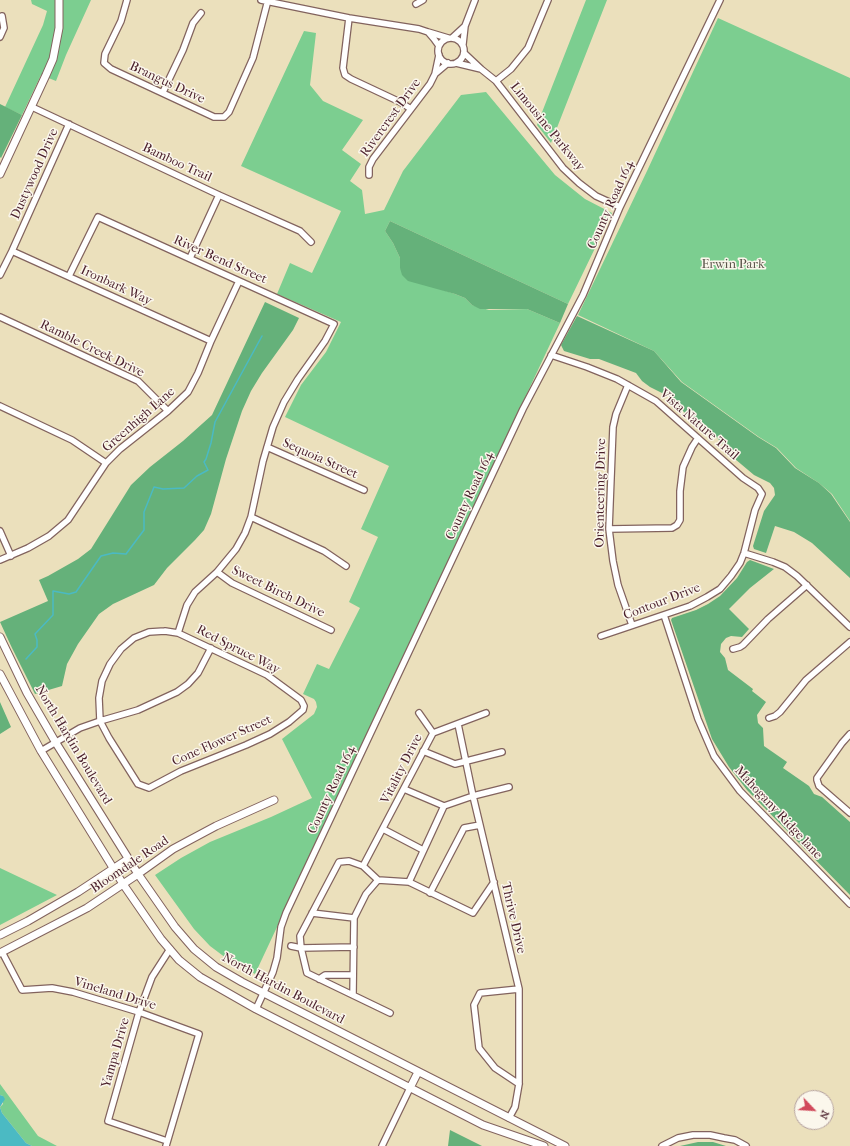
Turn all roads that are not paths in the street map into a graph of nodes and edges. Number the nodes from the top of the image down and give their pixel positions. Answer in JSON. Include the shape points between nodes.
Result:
{"nodes":[{"id":1,"x":58,"y":0,"type":"edge"},
{"id":2,"x":127,"y":0,"type":"edge"},
{"id":3,"x":261,"y":0,"type":"edge"},
{"id":4,"x":422,"y":0,"type":"edge"},
{"id":5,"x":475,"y":0,"type":"edge"},
{"id":6,"x":548,"y":0,"type":"edge"},
{"id":7,"x":720,"y":0,"type":"edge"},
{"id":8,"x":268,"y":1,"type":"edge"},
{"id":9,"x":416,"y":4,"type":"dead end"},
{"id":10,"x":201,"y":13,"type":"dead end"},
{"id":11,"x":2,"y":16,"type":"dead end"},
{"id":12,"x":349,"y":18,"type":"junction"},
{"id":13,"x":465,"y":26,"type":"junction"},
{"id":14,"x":428,"y":32,"type":"junction"},
{"id":15,"x":0,"y":36,"type":"edge"},
{"id":16,"x":450,"y":38,"type":"junction"},
{"id":17,"x":463,"y":44,"type":"junction"},
{"id":18,"x":439,"y":46,"type":"junction"},
{"id":19,"x":464,"y":53,"type":"junction"},
{"id":20,"x":439,"y":55,"type":"junction"},
{"id":21,"x":448,"y":63,"type":"junction"},
{"id":22,"x":456,"y":63,"type":"junction"},
{"id":23,"x":481,"y":69,"type":"junction"},
{"id":24,"x":435,"y":74,"type":"junction"},
{"id":25,"x":496,"y":82,"type":"junction"},
{"id":26,"x":163,"y":92,"type":"junction"},
{"id":27,"x":32,"y":107,"type":"junction"},
{"id":28,"x":411,"y":109,"type":"junction"},
{"id":29,"x":69,"y":124,"type":"junction"},
{"id":30,"x":0,"y":174,"type":"edge"},
{"id":31,"x":369,"y":175,"type":"dead end"},
{"id":32,"x":219,"y":195,"type":"junction"},
{"id":33,"x":620,"y":207,"type":"junction"},
{"id":34,"x":311,"y":242,"type":"dead end"},
{"id":35,"x":12,"y":251,"type":"junction"},
{"id":36,"x":190,"y":258,"type":"junction"},
{"id":37,"x":0,"y":275,"type":"edge"},
{"id":38,"x":69,"y":276,"type":"junction"},
{"id":39,"x":239,"y":281,"type":"junction"},
{"id":40,"x":0,"y":316,"type":"edge"},
{"id":41,"x":211,"y":341,"type":"junction"},
{"id":42,"x":551,"y":355,"type":"junction"},
{"id":43,"x":628,"y":385,"type":"junction"},
{"id":44,"x":0,"y":406,"type":"edge"},
{"id":45,"x":168,"y":410,"type":"junction"},
{"id":46,"x":698,"y":438,"type":"junction"},
{"id":47,"x":267,"y":447,"type":"junction"},
{"id":48,"x":106,"y":463,"type":"junction"},
{"id":49,"x":364,"y":490,"type":"dead end"},
{"id":50,"x":762,"y":494,"type":"joint"},
{"id":51,"x":251,"y":517,"type":"junction"},
{"id":52,"x":610,"y":529,"type":"junction"},
{"id":53,"x":0,"y":531,"type":"edge"},
{"id":54,"x":744,"y":553,"type":"junction"},
{"id":55,"x":11,"y":556,"type":"junction"},
{"id":56,"x":0,"y":560,"type":"edge"},
{"id":57,"x":346,"y":566,"type":"dead end"},
{"id":58,"x":217,"y":572,"type":"junction"},
{"id":59,"x":807,"y":586,"type":"junction"},
{"id":60,"x":664,"y":615,"type":"junction"},
{"id":61,"x":632,"y":625,"type":"junction"},
{"id":62,"x":850,"y":627,"type":"edge"},
{"id":63,"x":331,"y":630,"type":"dead end"},
{"id":64,"x":178,"y":633,"type":"junction"},
{"id":65,"x":601,"y":636,"type":"dead end"},
{"id":66,"x":0,"y":637,"type":"edge"},
{"id":67,"x":850,"y":642,"type":"edge"},
{"id":68,"x":211,"y":648,"type":"junction"},
{"id":69,"x":733,"y":649,"type":"dead end"},
{"id":70,"x":0,"y":674,"type":"edge"},
{"id":71,"x":304,"y":706,"type":"joint"},
{"id":72,"x":419,"y":713,"type":"dead end"},
{"id":73,"x":486,"y":713,"type":"dead end"},
{"id":74,"x":769,"y":718,"type":"dead end"},
{"id":75,"x":100,"y":720,"type":"junction"},
{"id":76,"x":458,"y":724,"type":"junction"},
{"id":77,"x":433,"y":733,"type":"junction"},
{"id":78,"x":850,"y":734,"type":"edge"},
{"id":79,"x":56,"y":743,"type":"junction"},
{"id":80,"x":41,"y":751,"type":"junction"},
{"id":81,"x":424,"y":751,"type":"junction"},
{"id":82,"x":502,"y":752,"type":"dead end"},
{"id":83,"x":466,"y":762,"type":"junction"},
{"id":84,"x":509,"y":787,"type":"dead end"},
{"id":85,"x":404,"y":789,"type":"junction"},
{"id":86,"x":473,"y":796,"type":"junction"},
{"id":87,"x":274,"y":800,"type":"dead end"},
{"id":88,"x":444,"y":806,"type":"junction"},
{"id":89,"x":850,"y":813,"type":"edge"},
{"id":90,"x":480,"y":825,"type":"junction"},
{"id":91,"x":383,"y":829,"type":"junction"},
{"id":92,"x":423,"y":850,"type":"junction"},
{"id":93,"x":128,"y":859,"type":"junction"},
{"id":94,"x":363,"y":866,"type":"junction"},
{"id":95,"x":114,"y":869,"type":"junction"},
{"id":96,"x":138,"y":874,"type":"junction"},
{"id":97,"x":378,"y":880,"type":"junction"},
{"id":98,"x":409,"y":882,"type":"junction"},
{"id":99,"x":494,"y":882,"type":"junction"},
{"id":100,"x":123,"y":884,"type":"junction"},
{"id":101,"x":430,"y":893,"type":"junction"},
{"id":102,"x":850,"y":904,"type":"edge"},
{"id":103,"x":312,"y":913,"type":"junction"},
{"id":104,"x":354,"y":918,"type":"junction"},
{"id":105,"x":0,"y":935,"type":"edge"},
{"id":106,"x":291,"y":946,"type":"dead end"},
{"id":107,"x":354,"y":947,"type":"junction"},
{"id":108,"x":301,"y":948,"type":"junction"},
{"id":109,"x":170,"y":949,"type":"junction"},
{"id":110,"x":1,"y":952,"type":"edge"},
{"id":111,"x":353,"y":975,"type":"junction"},
{"id":112,"x":319,"y":979,"type":"junction"},
{"id":113,"x":518,"y":989,"type":"junction"},
{"id":114,"x":264,"y":994,"type":"junction"},
{"id":115,"x":353,"y":995,"type":"junction"},
{"id":116,"x":256,"y":1009,"type":"junction"},
{"id":117,"x":139,"y":1012,"type":"junction"},
{"id":118,"x":390,"y":1013,"type":"dead end"},
{"id":119,"x":418,"y":1072,"type":"junction"},
{"id":120,"x":519,"y":1084,"type":"junction"},
{"id":121,"x":410,"y":1088,"type":"junction"},
{"id":122,"x":509,"y":1118,"type":"junction"},
{"id":123,"x":167,"y":1144,"type":"edge"},
{"id":124,"x":382,"y":1146,"type":"edge"},
{"id":125,"x":544,"y":1146,"type":"edge"},
{"id":126,"x":565,"y":1146,"type":"edge"},
{"id":127,"x":662,"y":1146,"type":"edge"},
{"id":128,"x":746,"y":1146,"type":"edge"}],
"edges":[{"from":1,"to":27,"type":"street","via":[[56,46]]},
{"from":2,"to":26,"type":"street","name":"Brangus Drive","via":[[105,54],[104,63],[111,69]]},
{"from":3,"to":8,"type":"street"},
{"from":4,"to":9,"type":"street"},
{"from":5,"to":13,"type":"street"},
{"from":6,"to":25,"type":"street","via":[[528,48],[511,69]]},
{"from":7,"to":33,"type":"street","name":"County Road 164"},
{"from":8,"to":12,"type":"street"},
{"from":8,"to":26,"type":"street","name":"Brangus Drive","via":[[253,58],[224,117],[214,117]]},
{"from":10,"to":26,"type":"street","via":[[193,23]]},
{"from":11,"to":15,"type":"street","via":[[4,28]]},
{"from":12,"to":14,"type":"street"},
{"from":12,"to":28,"type":"street","via":[[343,68],[345,75]]},
{"from":13,"to":16,"type":"street"},
{"from":13,"to":17,"type":"street"},
{"from":14,"to":16,"type":"street"},
{"from":14,"to":18,"type":"street"},
{"from":16,"to":17,"type":"street"},
{"from":16,"to":18,"type":"street","via":[[441,42]]},
{"from":17,"to":19,"type":"street"},
{"from":18,"to":20,"type":"street"},
{"from":19,"to":22,"type":"street"},
{"from":19,"to":23,"type":"street","name":"Limousine Parkway"},
{"from":20,"to":21,"type":"street"},
{"from":20,"to":24,"type":"street","name":"Rivercrest Drive"},
{"from":21,"to":22,"type":"street"},
{"from":21,"to":24,"type":"street","name":"Rivercrest Drive"},
{"from":22,"to":23,"type":"street","name":"Limousine Parkway"},
{"from":23,"to":25,"type":"street","name":"Limousine Parkway"},
{"from":24,"to":28,"type":"street","name":"Rivercrest Drive"},
{"from":25,"to":33,"type":"street","name":"Limousine Parkway","via":[[563,168],[596,196]]},
{"from":27,"to":29,"type":"street","name":"Bamboo Trail"},
{"from":27,"to":30,"type":"street"},
{"from":28,"to":31,"type":"street","name":"Rivercrest Drive","via":[[373,159]]},
{"from":29,"to":32,"type":"street","name":"Bamboo Trail"},
{"from":29,"to":35,"type":"street","name":"Dustywood Drive"},
{"from":32,"to":34,"type":"street","name":"Bamboo Trail","via":[[300,231]]},
{"from":32,"to":36,"type":"street"},
{"from":33,"to":42,"type":"street","name":"County Road 164","via":[[583,295]]},
{"from":35,"to":37,"type":"street","name":"Dustywood Drive"},
{"from":35,"to":38,"type":"street","name":"Ironbark Way"},
{"from":36,"to":38,"type":"street","name":"River Bend Street","via":[[98,217]]},
{"from":36,"to":39,"type":"street","name":"River Bend Street"},
{"from":38,"to":41,"type":"street","name":"Ironbark Way"},
{"from":39,"to":41,"type":"street","name":"Greenhigh Lane"},
{"from":39,"to":47,"type":"street","name":"River Bend Street","via":[[334,324],[284,402]]},
{"from":40,"to":45,"type":"street","name":"Ramble Creek Drive","via":[[138,381]]},
{"from":41,"to":45,"type":"street","name":"Greenhigh Lane","via":[[188,392]]},
{"from":42,"to":43,"type":"street","name":"Vista Nature Trail","via":[[603,373]]},
{"from":42,"to":114,"type":"street","name":"County Road 164","via":[[523,409],[286,913],[281,927],[274,972]]},
{"from":43,"to":46,"type":"street","name":"Vista Nature Trail","via":[[656,401]]},
{"from":43,"to":52,"type":"street","name":"Orienteering Drive","via":[[616,414],[614,427]]},
{"from":44,"to":48,"type":"street","via":[[72,440]]},
{"from":45,"to":48,"type":"street","name":"Greenhigh Lane"},
{"from":46,"to":50,"type":"street","name":"Vista Nature Trail"},
{"from":46,"to":52,"type":"street","via":[[683,467],[680,520],[677,525],[672,528]]},
{"from":47,"to":49,"type":"street","name":"Sequoia Street"},
{"from":47,"to":51,"type":"street"},
{"from":48,"to":55,"type":"street","name":"Greenhigh Lane","via":[[68,520],[49,536]]},
{"from":50,"to":54,"type":"street","name":"Contour Drive","via":[[755,510]]},
{"from":51,"to":57,"type":"street","via":[[324,551]]},
{"from":51,"to":58,"type":"street","via":[[236,549]]},
{"from":52,"to":61,"type":"street","name":"Orienteering Drive","via":[[612,561]]},
{"from":53,"to":55,"type":"street"},
{"from":54,"to":59,"type":"street","via":[[785,567]]},
{"from":54,"to":60,"type":"street","name":"Contour Drive","via":[[740,563],[720,589],[690,606]]},
{"from":55,"to":56,"type":"street","name":"Greenhigh Lane"},
{"from":58,"to":63,"type":"street","name":"Sweet Birch Drive","via":[[232,583]]},
{"from":58,"to":64,"type":"street","via":[[191,598]]},
{"from":59,"to":62,"type":"street"},
{"from":59,"to":69,"type":"street","via":[[768,619],[740,648]]},
{"from":60,"to":61,"type":"street","name":"Contour Drive"},
{"from":60,"to":102,"type":"street","name":"Mahogany Ridge lane","via":[[698,719],[718,761],[745,797]]},
{"from":61,"to":65,"type":"street","name":"Contour Drive"},
{"from":64,"to":68,"type":"street","name":"Red Spruce Way"},
{"from":64,"to":75,"type":"street","name":"Red Spruce Way","via":[[149,632],[134,638],[121,649],[102,681],[99,698]]},
{"from":66,"to":79,"type":"street","name":"North Hardin Boulevard","via":[[27,693]]},
{"from":67,"to":74,"type":"street","via":[[806,680],[780,712]]},
{"from":68,"to":71,"type":"street","name":"Red Spruce Way","via":[[267,675],[301,700]]},
{"from":68,"to":75,"type":"street","via":[[198,673],[177,692],[138,710]]},
{"from":70,"to":80,"type":"street"},
{"from":71,"to":75,"type":"street","name":"Cone Flower Street","via":[[296,716],[270,734],[181,771],[149,788],[138,784],[108,738]]},
{"from":72,"to":77,"type":"street"},
{"from":73,"to":76,"type":"street","name":"Vitality Drive"},
{"from":75,"to":79,"type":"street","via":[[80,728]]},
{"from":76,"to":77,"type":"street","name":"Vitality Drive"},
{"from":76,"to":83,"type":"street","name":"Thrive Drive"},
{"from":77,"to":81,"type":"street","name":"Vitality Drive"},
{"from":78,"to":89,"type":"street","via":[[817,782]]},
{"from":79,"to":80,"type":"street"},
{"from":79,"to":93,"type":"street","name":"North Hardin Boulevard"},
{"from":80,"to":95,"type":"street"},
{"from":81,"to":83,"type":"street","via":[[455,764]]},
{"from":81,"to":85,"type":"street","name":"Vitality Drive"},
{"from":82,"to":83,"type":"street"},
{"from":83,"to":86,"type":"street","name":"Thrive Drive"},
{"from":84,"to":86,"type":"street"},
{"from":85,"to":88,"type":"street"},
{"from":85,"to":91,"type":"street","name":"Vitality Drive"},
{"from":86,"to":88,"type":"street"},
{"from":86,"to":90,"type":"street","name":"Thrive Drive"},
{"from":87,"to":96,"type":"street","name":"Bloomdale Road","via":[[173,849]]},
{"from":88,"to":92,"type":"street"},
{"from":90,"to":99,"type":"street","name":"Thrive Drive"},
{"from":90,"to":101,"type":"street","via":[[464,828]]},
{"from":91,"to":92,"type":"street"},
{"from":91,"to":94,"type":"street","name":"Vitality Drive"},
{"from":92,"to":98,"type":"street"},
{"from":93,"to":95,"type":"street","name":"Bloomdale Road"},
{"from":93,"to":96,"type":"street","name":"North Hardin Boulevard"},
{"from":94,"to":97,"type":"street"},
{"from":94,"to":103,"type":"street","via":[[349,860],[339,862]]},
{"from":95,"to":100,"type":"street"},
{"from":95,"to":105,"type":"street","name":"Bloomdale Road"},
{"from":96,"to":100,"type":"street","name":"Bloomdale Road"},
{"from":96,"to":114,"type":"street","name":"North Hardin Boulevard","via":[[175,927],[194,949],[216,967]]},
{"from":97,"to":98,"type":"street"},
{"from":97,"to":104,"type":"street","via":[[366,894]]},
{"from":98,"to":101,"type":"street"},
{"from":99,"to":101,"type":"street","via":[[473,913]]},
{"from":99,"to":113,"type":"street","name":"Thrive Drive"},
{"from":100,"to":109,"type":"street","via":[[161,940]]},
{"from":100,"to":110,"type":"street","name":"Bloomdale Road","via":[[87,908]]},
{"from":103,"to":104,"type":"street"},
{"from":103,"to":108,"type":"street","via":[[300,936]]},
{"from":104,"to":107,"type":"street"},
{"from":106,"to":108,"type":"street"},
{"from":107,"to":108,"type":"street"},
{"from":107,"to":111,"type":"street"},
{"from":108,"to":112,"type":"street","via":[[307,973]]},
{"from":109,"to":116,"type":"street","via":[[200,977]]},
{"from":109,"to":117,"type":"street","name":"Yampa Drive","via":[[152,977]]},
{"from":110,"to":117,"type":"street","name":"Vineland Drive","via":[[22,990],[52,988]]},
{"from":111,"to":112,"type":"street","via":[[325,975]]},
{"from":111,"to":115,"type":"street"},
{"from":112,"to":115,"type":"street"},
{"from":113,"to":120,"type":"street","name":"Thrive Drive"},
{"from":113,"to":120,"type":"street","via":[[480,993],[474,1005],[479,1048],[495,1068]]},
{"from":114,"to":116,"type":"street","name":"County Road 164"},
{"from":114,"to":119,"type":"street","name":"North Hardin Boulevard"},
{"from":115,"to":118,"type":"street"},
{"from":116,"to":121,"type":"street"},
{"from":117,"to":123,"type":"street","name":"Yampa Drive","via":[[108,1121]]},
{"from":117,"to":123,"type":"street","name":"Vineland Drive","via":[[199,1034]]},
{"from":119,"to":121,"type":"street"},
{"from":119,"to":122,"type":"street","name":"North Hardin Boulevard"},
{"from":120,"to":122,"type":"street","name":"Thrive Drive","via":[[515,1107]]},
{"from":121,"to":124,"type":"street"},
{"from":121,"to":125,"type":"street","via":[[483,1125]]},
{"from":122,"to":126,"type":"street","name":"North Hardin Boulevard"},
{"from":127,"to":128,"type":"street","via":[[678,1138],[693,1135],[710,1135],[735,1140]]}]}
